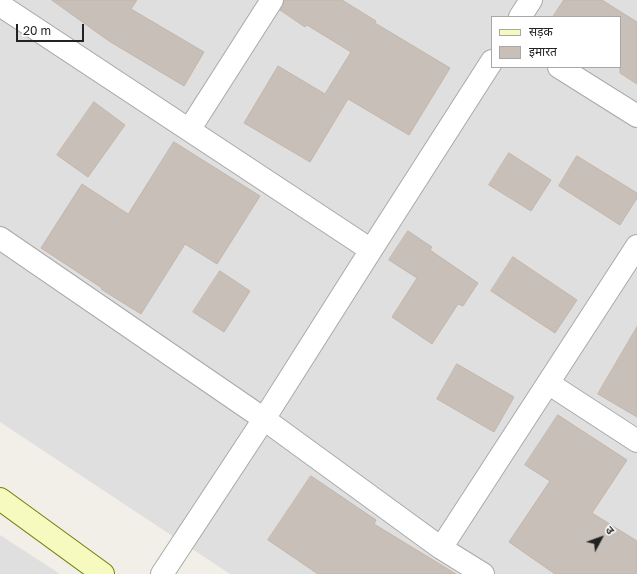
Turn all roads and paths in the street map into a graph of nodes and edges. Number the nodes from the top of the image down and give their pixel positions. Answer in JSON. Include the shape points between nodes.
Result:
{"nodes":[{"id":1,"x":272,"y":0,"type":"edge"},
{"id":2,"x":531,"y":0,"type":"edge"},
{"id":3,"x":12,"y":7,"type":"edge"},
{"id":4,"x":521,"y":16,"type":"edge"},
{"id":5,"x":491,"y":63,"type":"edge"},
{"id":6,"x":561,"y":68,"type":"edge"},
{"id":7,"x":637,"y":116,"type":"edge"},
{"id":8,"x":189,"y":130,"type":"junction"},
{"id":9,"x":0,"y":238,"type":"edge"},
{"id":10,"x":637,"y":246,"type":"edge"},
{"id":11,"x":371,"y":250,"type":"junction"},
{"id":12,"x":548,"y":383,"type":"junction"},
{"id":13,"x":264,"y":419,"type":"junction"},
{"id":14,"x":637,"y":440,"type":"edge"},
{"id":15,"x":0,"y":499,"type":"edge"},
{"id":16,"x":441,"y":548,"type":"junction"},
{"id":17,"x":102,"y":574,"type":"edge"},
{"id":18,"x":162,"y":574,"type":"edge"},
{"id":19,"x":483,"y":574,"type":"edge"}],
"edges":[{"from":1,"to":8,"type":"street"},
{"from":2,"to":4,"type":"street"},
{"from":3,"to":8,"type":"street"},
{"from":5,"to":11,"type":"street"},
{"from":6,"to":7,"type":"street"},
{"from":8,"to":11,"type":"street"},
{"from":9,"to":13,"type":"street"},
{"from":10,"to":12,"type":"street"},
{"from":11,"to":13,"type":"street"},
{"from":12,"to":14,"type":"street"},
{"from":12,"to":16,"type":"street"},
{"from":13,"to":16,"type":"street"},
{"from":13,"to":18,"type":"street"},
{"from":15,"to":17,"type":"street"},
{"from":16,"to":19,"type":"street"}]}
